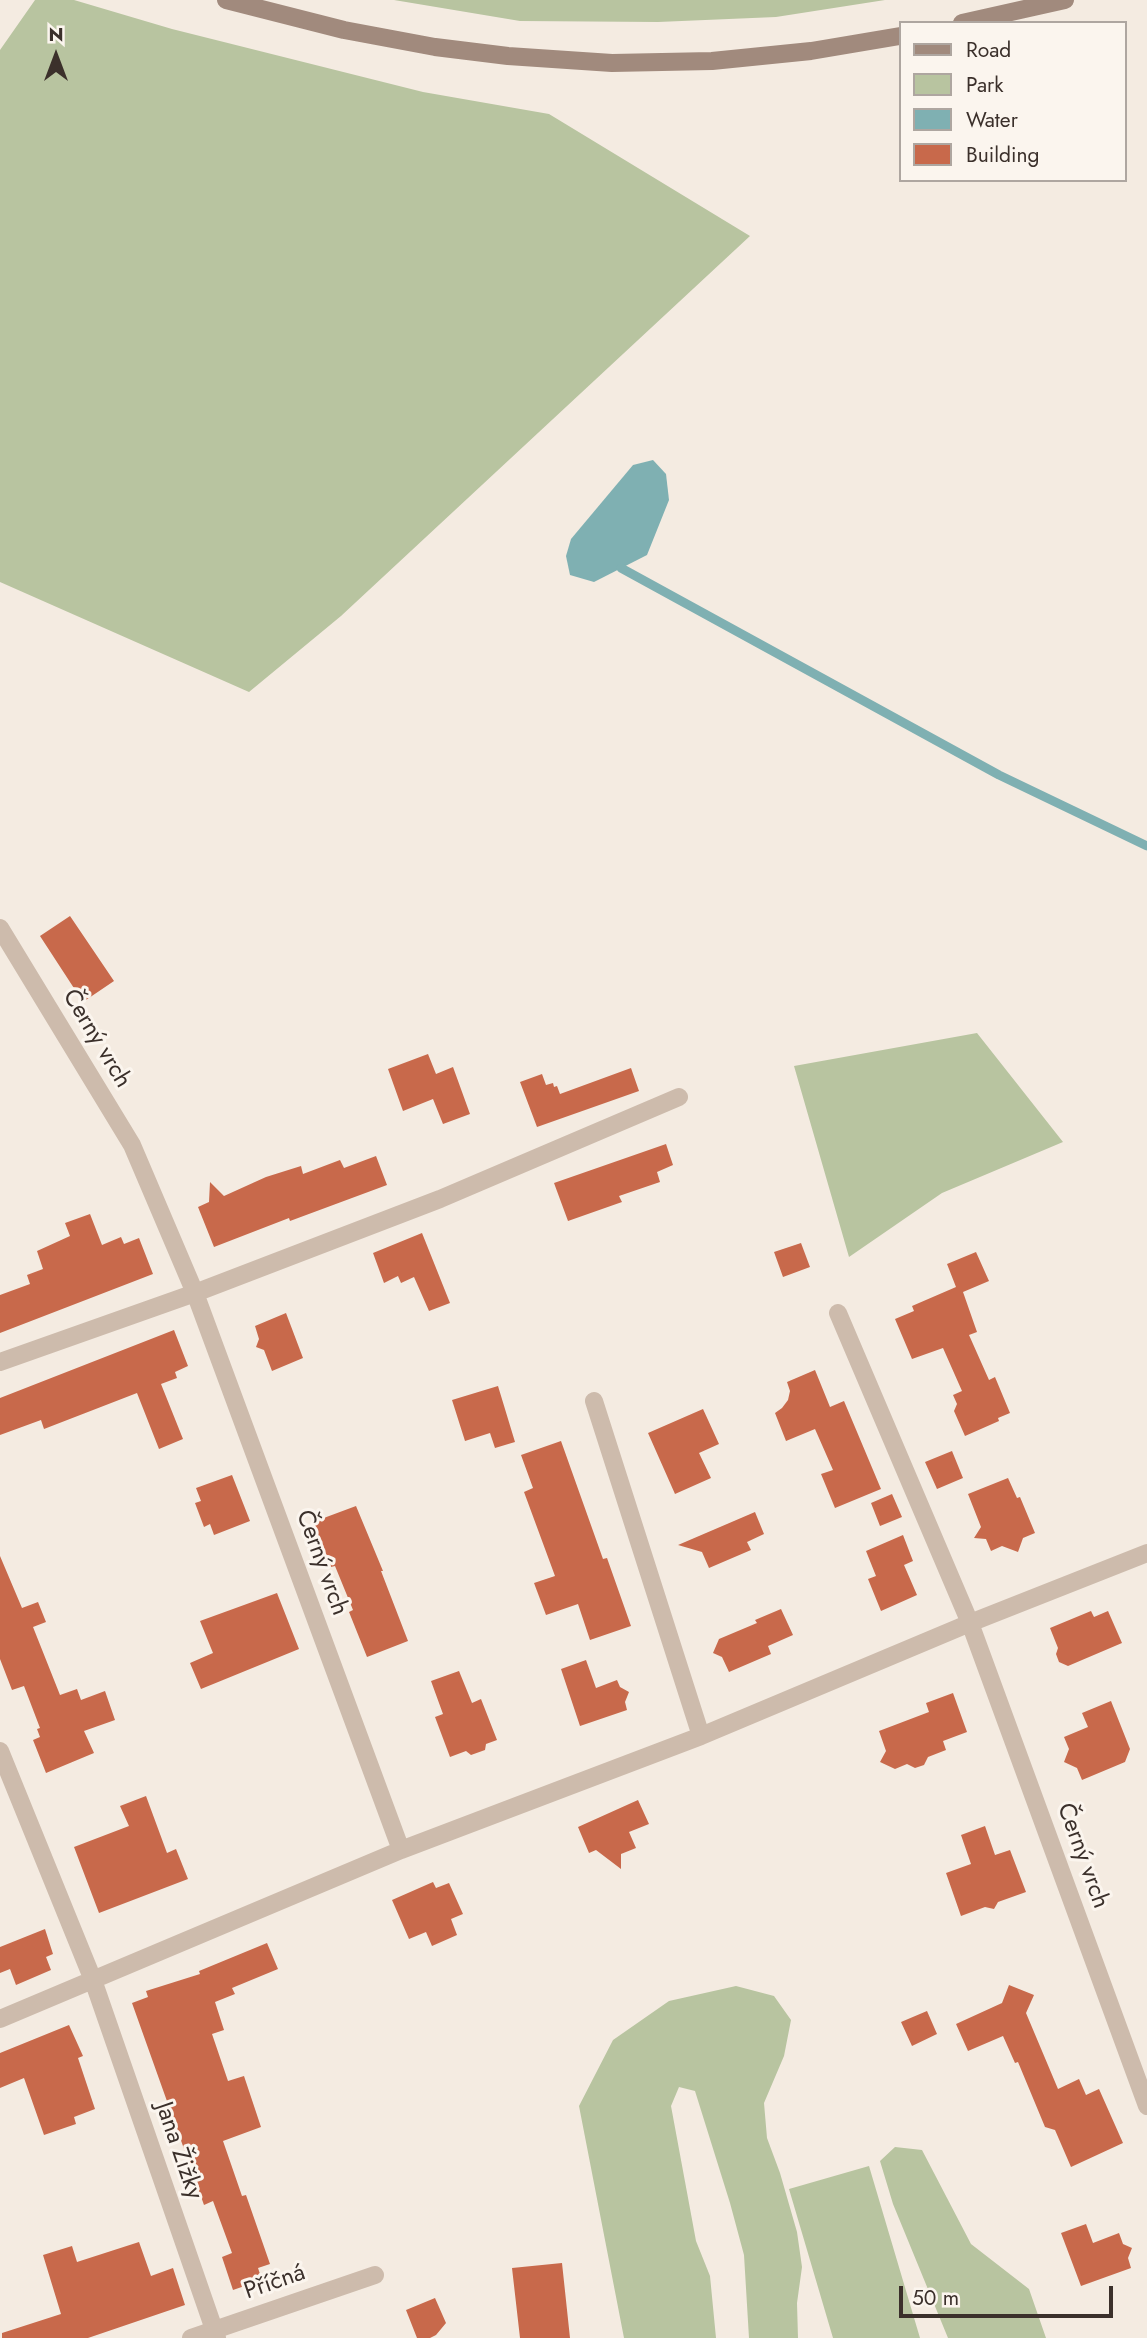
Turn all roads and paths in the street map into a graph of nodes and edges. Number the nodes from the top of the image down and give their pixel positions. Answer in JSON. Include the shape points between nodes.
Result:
{"nodes":[{"id":1,"x":226,"y":0,"type":"edge"},
{"id":2,"x":1065,"y":0,"type":"edge"},
{"id":3,"x":971,"y":21,"type":"edge"},
{"id":4,"x":898,"y":36,"type":"edge"},
{"id":5,"x":0,"y":928,"type":"edge"},
{"id":6,"x":678,"y":1097,"type":"dead end"},
{"id":7,"x":195,"y":1293,"type":"junction"},
{"id":8,"x":838,"y":1313,"type":"dead end"},
{"id":9,"x":0,"y":1362,"type":"edge"},
{"id":10,"x":594,"y":1401,"type":"dead end"},
{"id":11,"x":1147,"y":1553,"type":"edge"},
{"id":12,"x":970,"y":1623,"type":"junction"},
{"id":13,"x":701,"y":1736,"type":"junction"},
{"id":14,"x":0,"y":1751,"type":"edge"},
{"id":15,"x":401,"y":1850,"type":"junction"},
{"id":16,"x":93,"y":1980,"type":"junction"},
{"id":17,"x":0,"y":2020,"type":"edge"},
{"id":18,"x":1147,"y":2106,"type":"edge"},
{"id":19,"x":375,"y":2275,"type":"dead end"},
{"id":20,"x":215,"y":2334,"type":"edge"},
{"id":21,"x":191,"y":2338,"type":"edge"}],
"edges":[{"from":1,"to":4,"type":"main road","via":[[435,47],[612,63],[712,61]]},
{"from":2,"to":3,"type":"main road"},
{"from":5,"to":7,"type":"street","name":"Černý vrch","via":[[132,1145]]},
{"from":6,"to":7,"type":"street","via":[[440,1199]]},
{"from":7,"to":9,"type":"street"},
{"from":7,"to":15,"type":"street","name":"Černý vrch"},
{"from":8,"to":12,"type":"street","name":"Černý vrch"},
{"from":10,"to":13,"type":"street"},
{"from":11,"to":12,"type":"street"},
{"from":12,"to":13,"type":"street"},
{"from":12,"to":18,"type":"street","name":"Černý vrch"},
{"from":13,"to":15,"type":"street"},
{"from":14,"to":16,"type":"street"},
{"from":15,"to":16,"type":"street"},
{"from":16,"to":17,"type":"street"},
{"from":16,"to":20,"type":"street","name":"Jana Žižky"},
{"from":19,"to":20,"type":"street","name":"Příčná"},
{"from":20,"to":21,"type":"street","name":"Příčná"}]}
